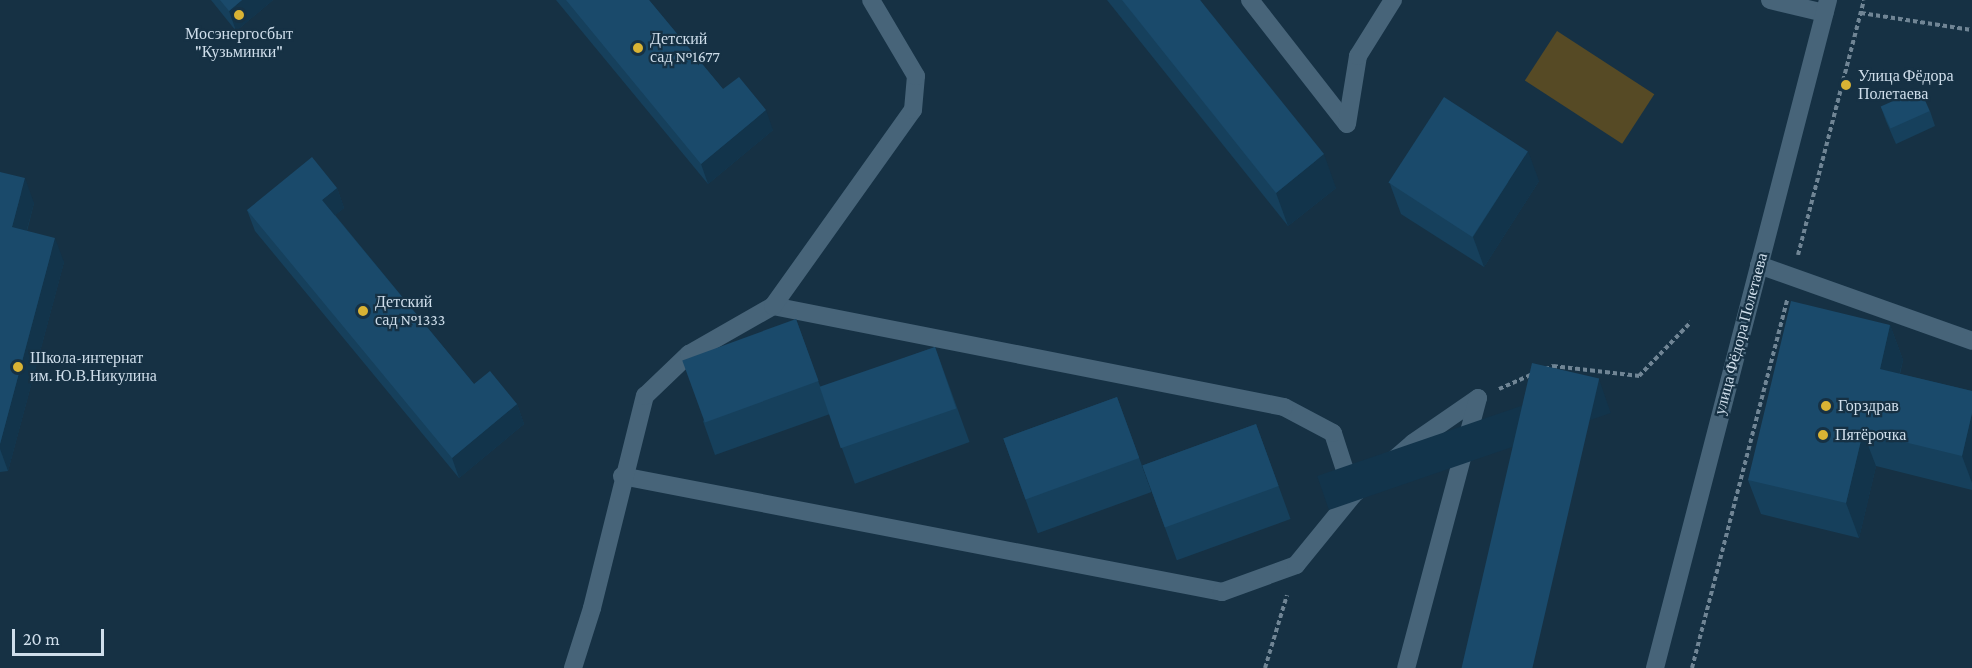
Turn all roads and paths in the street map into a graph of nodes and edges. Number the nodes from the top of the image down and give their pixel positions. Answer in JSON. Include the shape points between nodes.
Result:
{"nodes":[{"id":1,"x":871,"y":0,"type":"edge"},
{"id":2,"x":882,"y":0,"type":"edge"},
{"id":3,"x":1250,"y":0,"type":"edge"},
{"id":4,"x":1393,"y":0,"type":"edge"},
{"id":5,"x":1770,"y":0,"type":"edge"},
{"id":6,"x":1864,"y":0,"type":"edge"},
{"id":7,"x":1826,"y":7,"type":"edge"},
{"id":8,"x":1861,"y":13,"type":"junction"},
{"id":9,"x":885,"y":24,"type":"junction"},
{"id":10,"x":1972,"y":30,"type":"edge"},
{"id":11,"x":1759,"y":265,"type":"junction"},
{"id":12,"x":1792,"y":277,"type":"junction"},
{"id":13,"x":773,"y":306,"type":"junction"},
{"id":14,"x":1691,"y":322,"type":"dead end"},
{"id":15,"x":1972,"y":341,"type":"edge"},
{"id":16,"x":1478,"y":398,"type":"junction"},
{"id":17,"x":622,"y":476,"type":"junction"},
{"id":18,"x":1353,"y":495,"type":"junction"},
{"id":19,"x":1296,"y":565,"type":"junction"},
{"id":20,"x":573,"y":668,"type":"edge"},
{"id":21,"x":1265,"y":668,"type":"edge"},
{"id":22,"x":1406,"y":668,"type":"edge"},
{"id":23,"x":1655,"y":668,"type":"edge"},
{"id":24,"x":1692,"y":668,"type":"edge"}],
"edges":[{"from":1,"to":9,"type":"main road"},
{"from":2,"to":9,"type":"main road"},
{"from":3,"to":4,"type":"main road","via":[[1347,124],[1358,56]]},
{"from":5,"to":7,"type":"main road"},
{"from":6,"to":8,"type":"path"},
{"from":7,"to":11,"type":"main road","name":"улица Фёдора Полетаева"},
{"from":8,"to":10,"type":"path"},
{"from":8,"to":12,"type":"path"},
{"from":9,"to":13,"type":"main road","via":[[916,76],[913,110]]},
{"from":11,"to":12,"type":"main road"},
{"from":11,"to":23,"type":"main road","name":"улица Фёдора Полетаева"},
{"from":12,"to":15,"type":"main road"},
{"from":12,"to":24,"type":"path"},
{"from":13,"to":17,"type":"main road","via":[[689,354],[645,396]]},
{"from":13,"to":18,"type":"main road","via":[[1284,407],[1333,433]]},
{"from":14,"to":16,"type":"path","via":[[1639,376],[1553,366]]},
{"from":16,"to":18,"type":"main road","via":[[1413,444]]},
{"from":16,"to":22,"type":"main road"},
{"from":17,"to":19,"type":"main road","via":[[1222,592]]},
{"from":17,"to":20,"type":"main road","via":[[592,608]]},
{"from":18,"to":19,"type":"main road"},
{"from":19,"to":21,"type":"path"}]}
